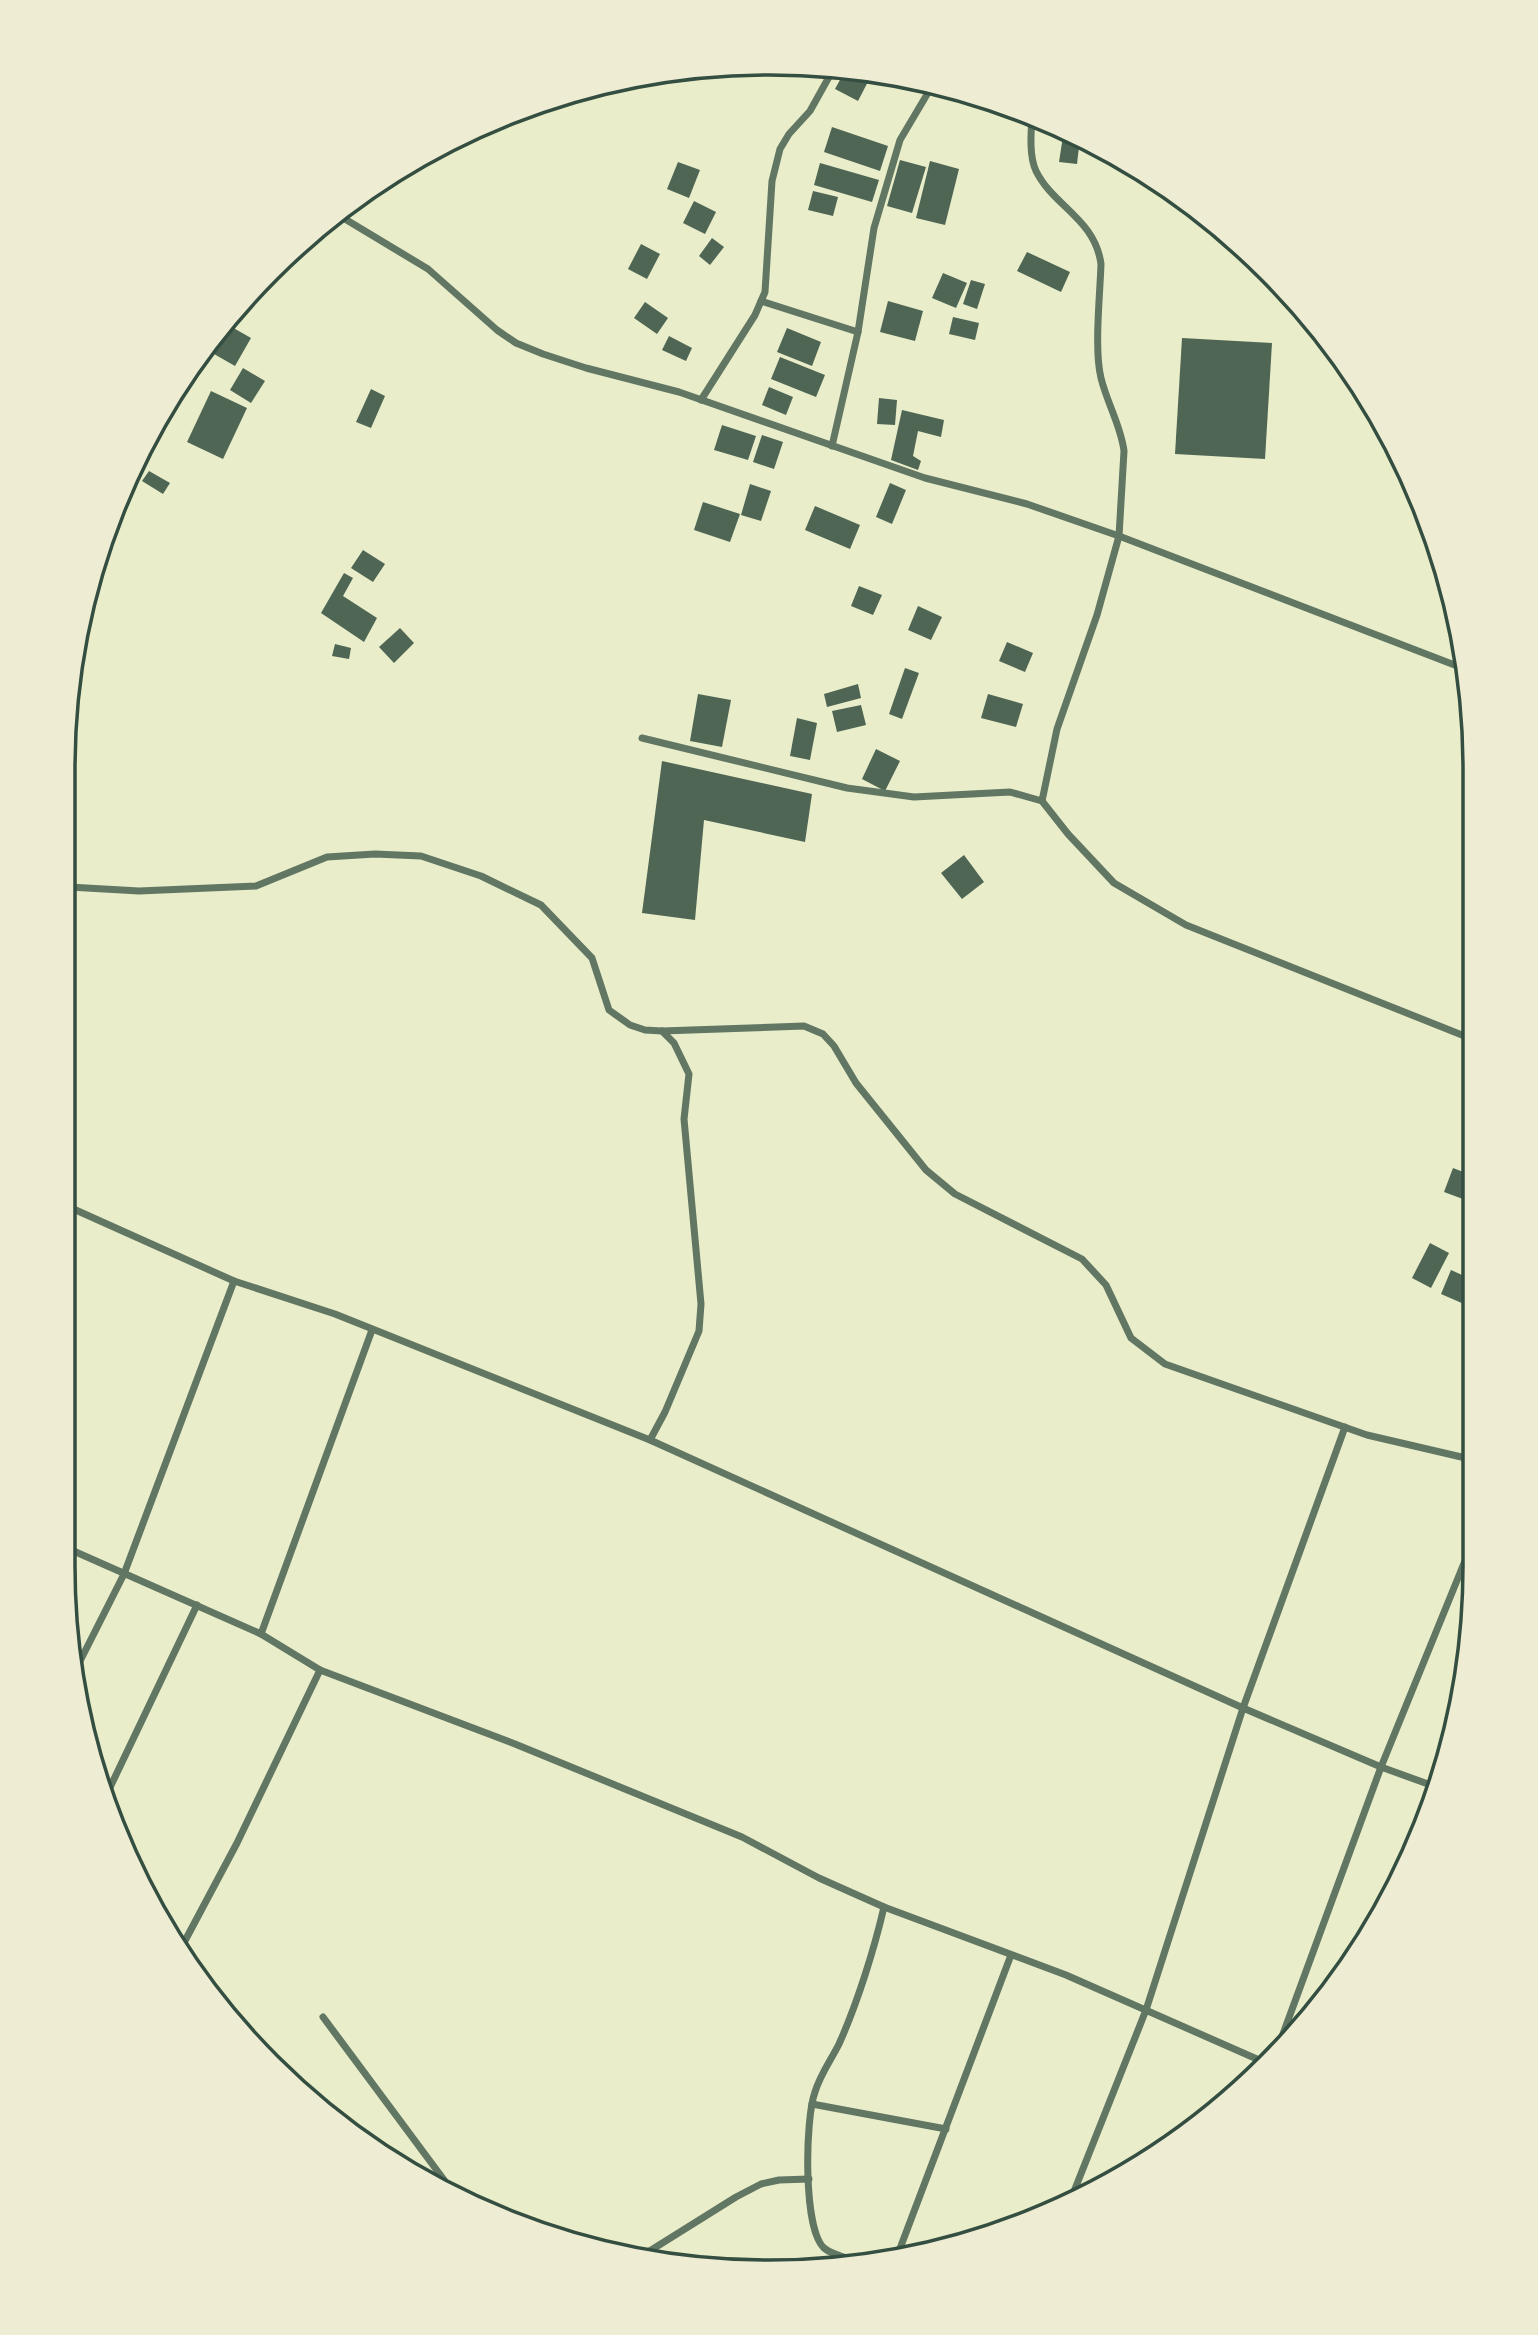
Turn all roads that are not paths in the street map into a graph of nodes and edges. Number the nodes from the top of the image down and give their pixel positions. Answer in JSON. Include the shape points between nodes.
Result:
{"nodes":[{"id":1,"x":828,"y":78,"type":"edge"},
{"id":2,"x":927,"y":94,"type":"edge"},
{"id":3,"x":1031,"y":127,"type":"edge"},
{"id":4,"x":346,"y":220,"type":"edge"},
{"id":5,"x":761,"y":301,"type":"junction"},
{"id":6,"x":858,"y":332,"type":"junction"},
{"id":7,"x":701,"y":400,"type":"junction"},
{"id":8,"x":832,"y":446,"type":"junction"},
{"id":9,"x":1119,"y":536,"type":"junction"},
{"id":10,"x":1455,"y":665,"type":"edge"},
{"id":11,"x":642,"y":738,"type":"dead end"},
{"id":12,"x":1042,"y":802,"type":"junction"},
{"id":13,"x":75,"y":887,"type":"edge"},
{"id":14,"x":662,"y":1031,"type":"junction"},
{"id":15,"x":1463,"y":1035,"type":"edge"},
{"id":16,"x":75,"y":1210,"type":"edge"},
{"id":17,"x":234,"y":1281,"type":"junction"},
{"id":18,"x":372,"y":1330,"type":"junction"},
{"id":19,"x":1345,"y":1427,"type":"junction"},
{"id":20,"x":650,"y":1440,"type":"junction"},
{"id":21,"x":1463,"y":1457,"type":"edge"},
{"id":22,"x":75,"y":1552,"type":"edge"},
{"id":23,"x":1463,"y":1566,"type":"edge"},
{"id":24,"x":124,"y":1574,"type":"junction"},
{"id":25,"x":197,"y":1605,"type":"junction"},
{"id":26,"x":261,"y":1634,"type":"junction"},
{"id":27,"x":81,"y":1659,"type":"edge"},
{"id":28,"x":320,"y":1670,"type":"junction"},
{"id":29,"x":1243,"y":1709,"type":"junction"},
{"id":30,"x":1381,"y":1767,"type":"junction"},
{"id":31,"x":1428,"y":1784,"type":"edge"},
{"id":32,"x":111,"y":1785,"type":"edge"},
{"id":33,"x":884,"y":1907,"type":"junction"},
{"id":34,"x":185,"y":1940,"type":"edge"},
{"id":35,"x":1011,"y":1955,"type":"junction"},
{"id":36,"x":1146,"y":2010,"type":"junction"},
{"id":37,"x":323,"y":2017,"type":"dead end"},
{"id":38,"x":1284,"y":2030,"type":"edge"},
{"id":39,"x":1258,"y":2059,"type":"edge"},
{"id":40,"x":812,"y":2104,"type":"junction"},
{"id":41,"x":946,"y":2129,"type":"junction"},
{"id":42,"x":442,"y":2178,"type":"edge"},
{"id":43,"x":809,"y":2179,"type":"junction"},
{"id":44,"x":1075,"y":2188,"type":"edge"},
{"id":45,"x":901,"y":2247,"type":"edge"},
{"id":46,"x":652,"y":2249,"type":"edge"},
{"id":47,"x":842,"y":2256,"type":"edge"}],
"edges":[{"from":1,"to":5,"type":"street","via":[[780,149],[772,181],[768,271]]},
{"from":2,"to":6,"type":"street","via":[[900,140],[874,228]]},
{"from":3,"to":9,"type":"street","via":[[1035,169],[1080,220],[1099,250],[1098,364],[1124,451]]},
{"from":4,"to":7,"type":"street","via":[[428,268],[516,343]]},
{"from":5,"to":6,"type":"street"},
{"from":5,"to":7,"type":"street"},
{"from":6,"to":8,"type":"street"},
{"from":7,"to":8,"type":"street"},
{"from":8,"to":9,"type":"street"},
{"from":9,"to":10,"type":"street"},
{"from":9,"to":12,"type":"street","via":[[1057,729]]},
{"from":11,"to":12,"type":"street","via":[[847,788],[914,797],[1010,792]]},
{"from":12,"to":15,"type":"street","via":[[1114,883],[1186,925]]},
{"from":13,"to":14,"type":"street","via":[[139,891],[256,886],[327,857],[421,856],[481,876],[541,905],[592,958],[609,1010],[630,1025]]},
{"from":14,"to":19,"type":"street","via":[[804,1026],[823,1034],[926,1170],[955,1194],[1082,1259],[1106,1285],[1131,1338],[1165,1364]]},
{"from":14,"to":20,"type":"street","via":[[674,1043],[689,1074],[684,1119],[701,1304],[699,1331]]},
{"from":16,"to":17,"type":"street"},
{"from":17,"to":18,"type":"street"},
{"from":17,"to":24,"type":"street"},
{"from":18,"to":20,"type":"street"},
{"from":18,"to":26,"type":"street"},
{"from":19,"to":21,"type":"street"},
{"from":19,"to":29,"type":"street"},
{"from":20,"to":29,"type":"street"},
{"from":22,"to":24,"type":"street"},
{"from":23,"to":30,"type":"street"},
{"from":24,"to":25,"type":"street"},
{"from":24,"to":27,"type":"street"},
{"from":25,"to":26,"type":"street"},
{"from":25,"to":32,"type":"street"},
{"from":26,"to":28,"type":"street"},
{"from":28,"to":33,"type":"street","via":[[742,1837]]},
{"from":28,"to":34,"type":"street"},
{"from":29,"to":30,"type":"street"},
{"from":29,"to":36,"type":"street"},
{"from":30,"to":31,"type":"street"},
{"from":30,"to":38,"type":"street"},
{"from":33,"to":35,"type":"street"},
{"from":33,"to":40,"type":"street","via":[[876,1942]]},
{"from":35,"to":36,"type":"street"},
{"from":35,"to":41,"type":"street"},
{"from":36,"to":39,"type":"street"},
{"from":36,"to":44,"type":"street"},
{"from":37,"to":42,"type":"street"},
{"from":40,"to":41,"type":"street"},
{"from":40,"to":43,"type":"street"},
{"from":41,"to":45,"type":"street"},
{"from":43,"to":46,"type":"street","via":[[761,2184]]},
{"from":43,"to":47,"type":"street","via":[[816,2237],[825,2249]]}]}
